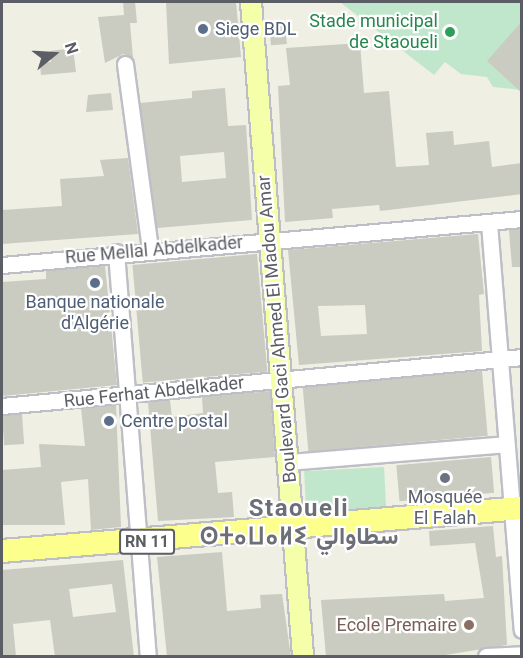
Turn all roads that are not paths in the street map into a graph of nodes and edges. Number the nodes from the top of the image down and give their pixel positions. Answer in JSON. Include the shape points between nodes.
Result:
{"nodes":[{"id":1,"x":251,"y":2,"type":"edge"},
{"id":2,"x":125,"y":64,"type":"dead end"},
{"id":3,"x":522,"y":219,"type":"edge"},
{"id":4,"x":489,"y":223,"type":"junction"},
{"id":5,"x":270,"y":239,"type":"junction"},
{"id":6,"x":150,"y":249,"type":"junction"},
{"id":7,"x":116,"y":252,"type":"junction"},
{"id":8,"x":2,"y":266,"type":"edge"},
{"id":9,"x":522,"y":357,"type":"edge"},
{"id":10,"x":500,"y":359,"type":"junction"},
{"id":11,"x":284,"y":379,"type":"junction"},
{"id":12,"x":129,"y":396,"type":"junction"},
{"id":13,"x":2,"y":406,"type":"edge"},
{"id":14,"x":506,"y":444,"type":"junction"},
{"id":15,"x":288,"y":462,"type":"junction"},
{"id":16,"x":517,"y":509,"type":"edge"},
{"id":17,"x":293,"y":529,"type":"junction"},
{"id":18,"x":135,"y":543,"type":"junction"},
{"id":19,"x":2,"y":551,"type":"edge"},
{"id":20,"x":522,"y":630,"type":"edge"},
{"id":21,"x":522,"y":654,"type":"edge"},
{"id":22,"x":148,"y":657,"type":"edge"},
{"id":23,"x":303,"y":657,"type":"edge"},
{"id":24,"x":486,"y":657,"type":"edge"}],
"edges":[{"from":1,"to":5,"type":"main road","name":"Boulevard Gaci Ahmed El Madou Amar"},
{"from":2,"to":6,"type":"street"},
{"from":3,"to":4,"type":"street","name":"Rue Mellal Abdelkader"},
{"from":4,"to":5,"type":"street","name":"Rue Mellal Abdelkader"},
{"from":4,"to":10,"type":"street"},
{"from":5,"to":6,"type":"street","name":"Rue Mellal Abdelkader"},
{"from":5,"to":11,"type":"main road","name":"Boulevard Gaci Ahmed El Madou Amar"},
{"from":6,"to":7,"type":"street","name":"Rue Mellal Abdelkader"},
{"from":7,"to":8,"type":"street","name":"Rue Mellal Abdelkader"},
{"from":7,"to":12,"type":"street"},
{"from":9,"to":10,"type":"street","name":"Rue Ferhat Abdelkader"},
{"from":10,"to":11,"type":"street","name":"Rue Ferhat Abdelkader"},
{"from":10,"to":14,"type":"street"},
{"from":11,"to":12,"type":"street","name":"Rue Ferhat Abdelkader"},
{"from":11,"to":15,"type":"main road","name":"Boulevard Gaci Ahmed El Madou Amar"},
{"from":12,"to":13,"type":"street","name":"Rue Ferhat Abdelkader"},
{"from":12,"to":18,"type":"street"},
{"from":14,"to":15,"type":"street"},
{"from":14,"to":16,"type":"street"},
{"from":15,"to":17,"type":"main road","name":"Boulevard Gaci Ahmed El Madou Amar"},
{"from":16,"to":17,"type":"highway","number":"RN 11"},
{"from":16,"to":20,"type":"street"},
{"from":17,"to":18,"type":"highway","number":"RN 11"},
{"from":17,"to":23,"type":"main road","name":"Boulevard Gaci Ahmed El Madou Amar"},
{"from":18,"to":19,"type":"highway","number":"RN 11"},
{"from":18,"to":22,"type":"street"},
{"from":21,"to":24,"type":"street"}]}
